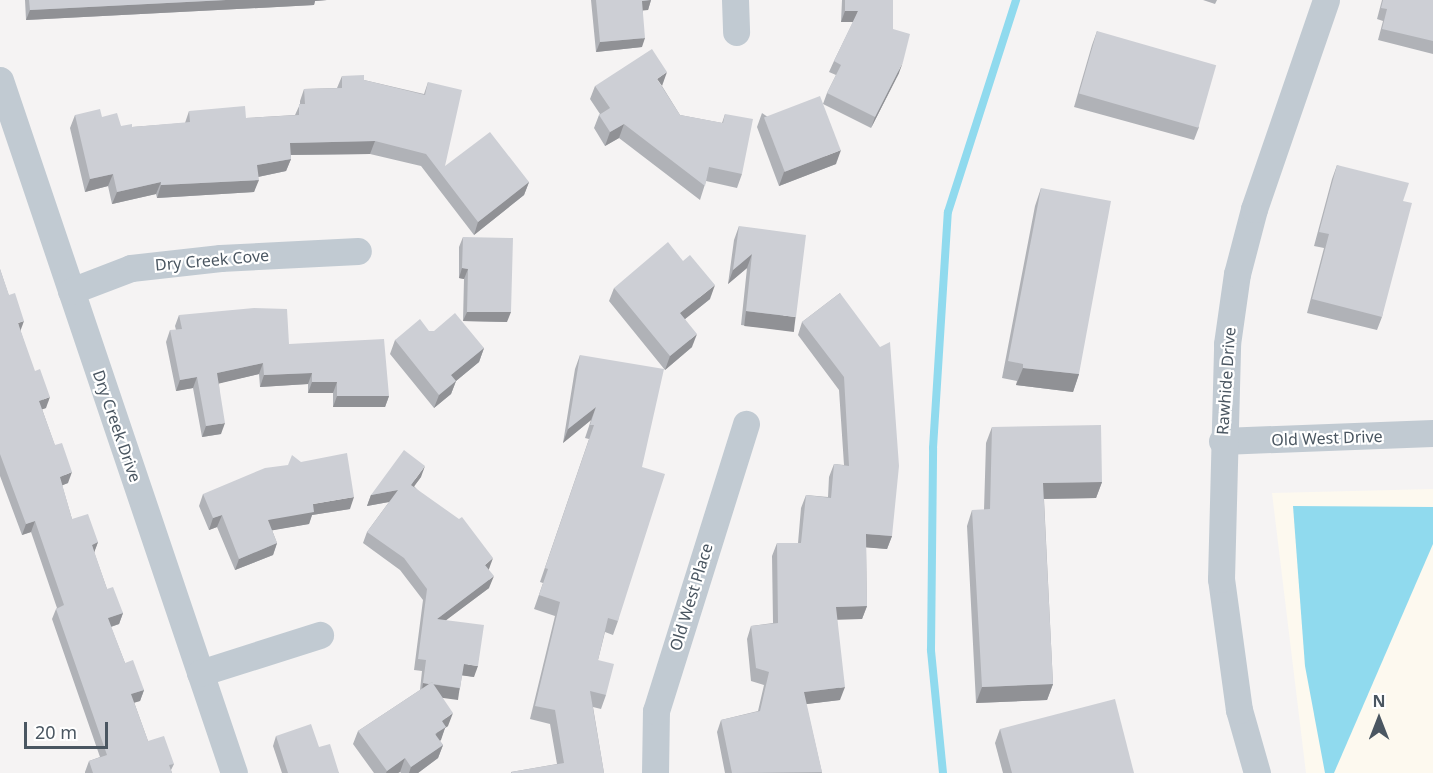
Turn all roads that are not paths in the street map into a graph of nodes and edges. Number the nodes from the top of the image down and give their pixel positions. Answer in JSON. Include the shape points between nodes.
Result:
{"nodes":[{"id":1,"x":735,"y":0,"type":"edge"},
{"id":2,"x":1326,"y":0,"type":"edge"},
{"id":3,"x":736,"y":32,"type":"dead end"},
{"id":4,"x":0,"y":80,"type":"edge"},
{"id":5,"x":358,"y":250,"type":"dead end"},
{"id":6,"x":71,"y":291,"type":"junction"},
{"id":7,"x":746,"y":424,"type":"dead end"},
{"id":8,"x":1433,"y":433,"type":"edge"},
{"id":9,"x":1222,"y":441,"type":"junction"},
{"id":10,"x":320,"y":635,"type":"dead end"},
{"id":11,"x":200,"y":673,"type":"junction"},
{"id":12,"x":234,"y":773,"type":"edge"},
{"id":13,"x":655,"y":773,"type":"edge"},
{"id":14,"x":1257,"y":773,"type":"edge"}],
"edges":[{"from":1,"to":3,"type":"street"},
{"from":2,"to":9,"type":"street","name":"Rawhide Drive","via":[[1254,209],[1238,274],[1227,344]]},
{"from":4,"to":6,"type":"street","name":"Dry Creek Drive"},
{"from":5,"to":6,"type":"street","name":"Dry Creek Cove","via":[[131,268]]},
{"from":6,"to":11,"type":"street","name":"Dry Creek Drive"},
{"from":7,"to":13,"type":"street","name":"Old West Place","via":[[656,711]]},
{"from":8,"to":9,"type":"street","name":"Old West Drive"},
{"from":9,"to":14,"type":"street","name":"Rawhide Drive","via":[[1221,579],[1239,710]]},
{"from":10,"to":11,"type":"street"},
{"from":11,"to":12,"type":"street","name":"Dry Creek Drive"}]}
